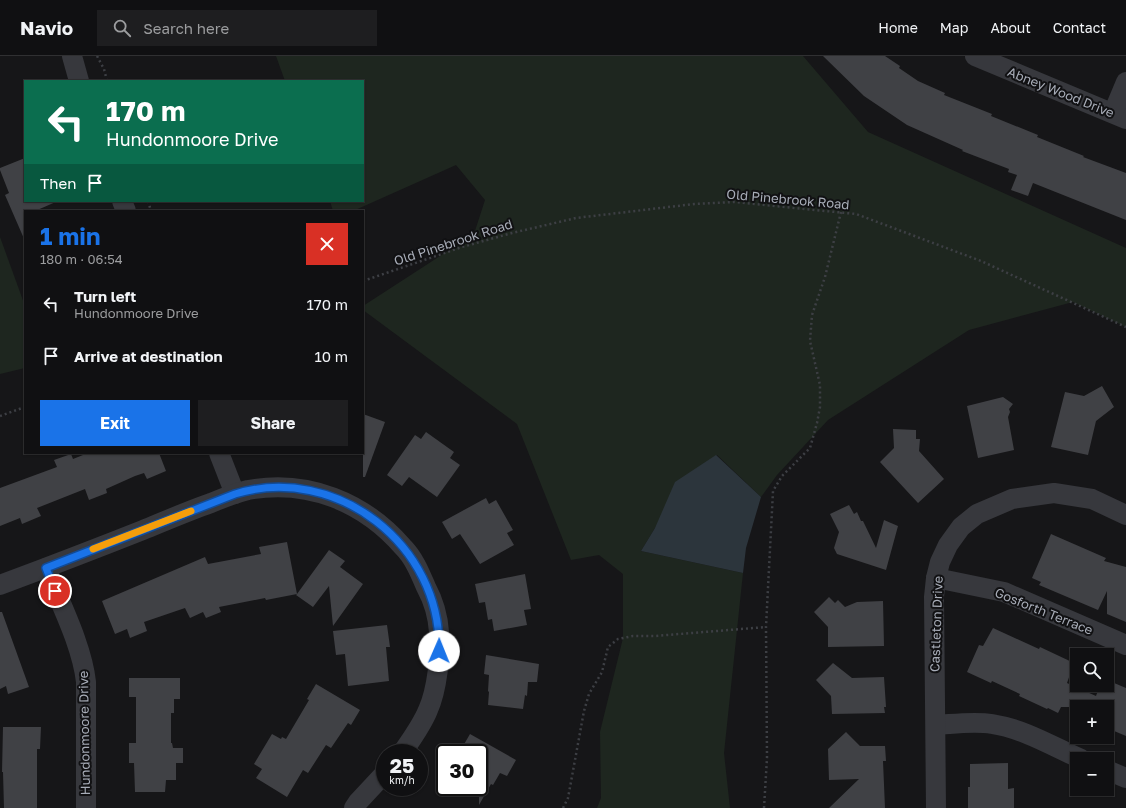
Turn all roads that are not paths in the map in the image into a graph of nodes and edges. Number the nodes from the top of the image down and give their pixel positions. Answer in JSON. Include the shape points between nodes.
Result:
{"nodes":[{"id":1,"x":72,"y":56,"type":"edge"},
{"id":2,"x":975,"y":56,"type":"edge"},
{"id":3,"x":79,"y":80,"type":"edge"},
{"id":4,"x":1126,"y":82,"type":"edge"},
{"id":5,"x":1120,"y":116,"type":"edge"},
{"id":6,"x":219,"y":454,"type":"edge"},
{"id":7,"x":235,"y":494,"type":"junction"},
{"id":8,"x":1126,"y":515,"type":"edge"},
{"id":9,"x":46,"y":568,"type":"junction"},
{"id":10,"x":936,"y":578,"type":"junction"},
{"id":11,"x":0,"y":585,"type":"edge"},
{"id":12,"x":1126,"y":645,"type":"edge"},
{"id":13,"x":936,"y":725,"type":"junction"},
{"id":14,"x":407,"y":744,"type":"edge"},
{"id":15,"x":1070,"y":754,"type":"edge"},
{"id":16,"x":1114,"y":773,"type":"edge"},
{"id":17,"x":1126,"y":778,"type":"edge"},
{"id":18,"x":376,"y":783,"type":"edge"},
{"id":19,"x":86,"y":808,"type":"edge"},
{"id":20,"x":354,"y":808,"type":"edge"},
{"id":21,"x":936,"y":808,"type":"edge"}],
"edges":[{"from":1,"to":3,"type":"street"},
{"from":2,"to":5,"type":"street","name":"Abney Wood Drive"},
{"from":4,"to":5,"type":"street"},
{"from":6,"to":7,"type":"street"},
{"from":7,"to":9,"type":"street"},
{"from":7,"to":14,"type":"street","via":[[259,488],[286,488],[340,499],[366,512],[404,548],[430,594],[439,632],[438,673],[428,710]]},
{"from":8,"to":10,"type":"street","name":"Castleton Drive","via":[[1092,499],[1054,493],[1012,499],[976,514],[961,527],[942,556]]},
{"from":9,"to":11,"type":"street"},
{"from":9,"to":19,"type":"street","name":"Hundonmoore Drive","via":[[84,669]]},
{"from":10,"to":12,"type":"street","name":"Gosforth Terrace","via":[[1004,592]]},
{"from":10,"to":13,"type":"street","name":"Castleton Drive"},
{"from":13,"to":15,"type":"street","via":[[990,724],[1005,727],[1020,731]]},
{"from":13,"to":21,"type":"street","name":"Castleton Drive"},
{"from":16,"to":17,"type":"street"},
{"from":18,"to":20,"type":"street"}]}
